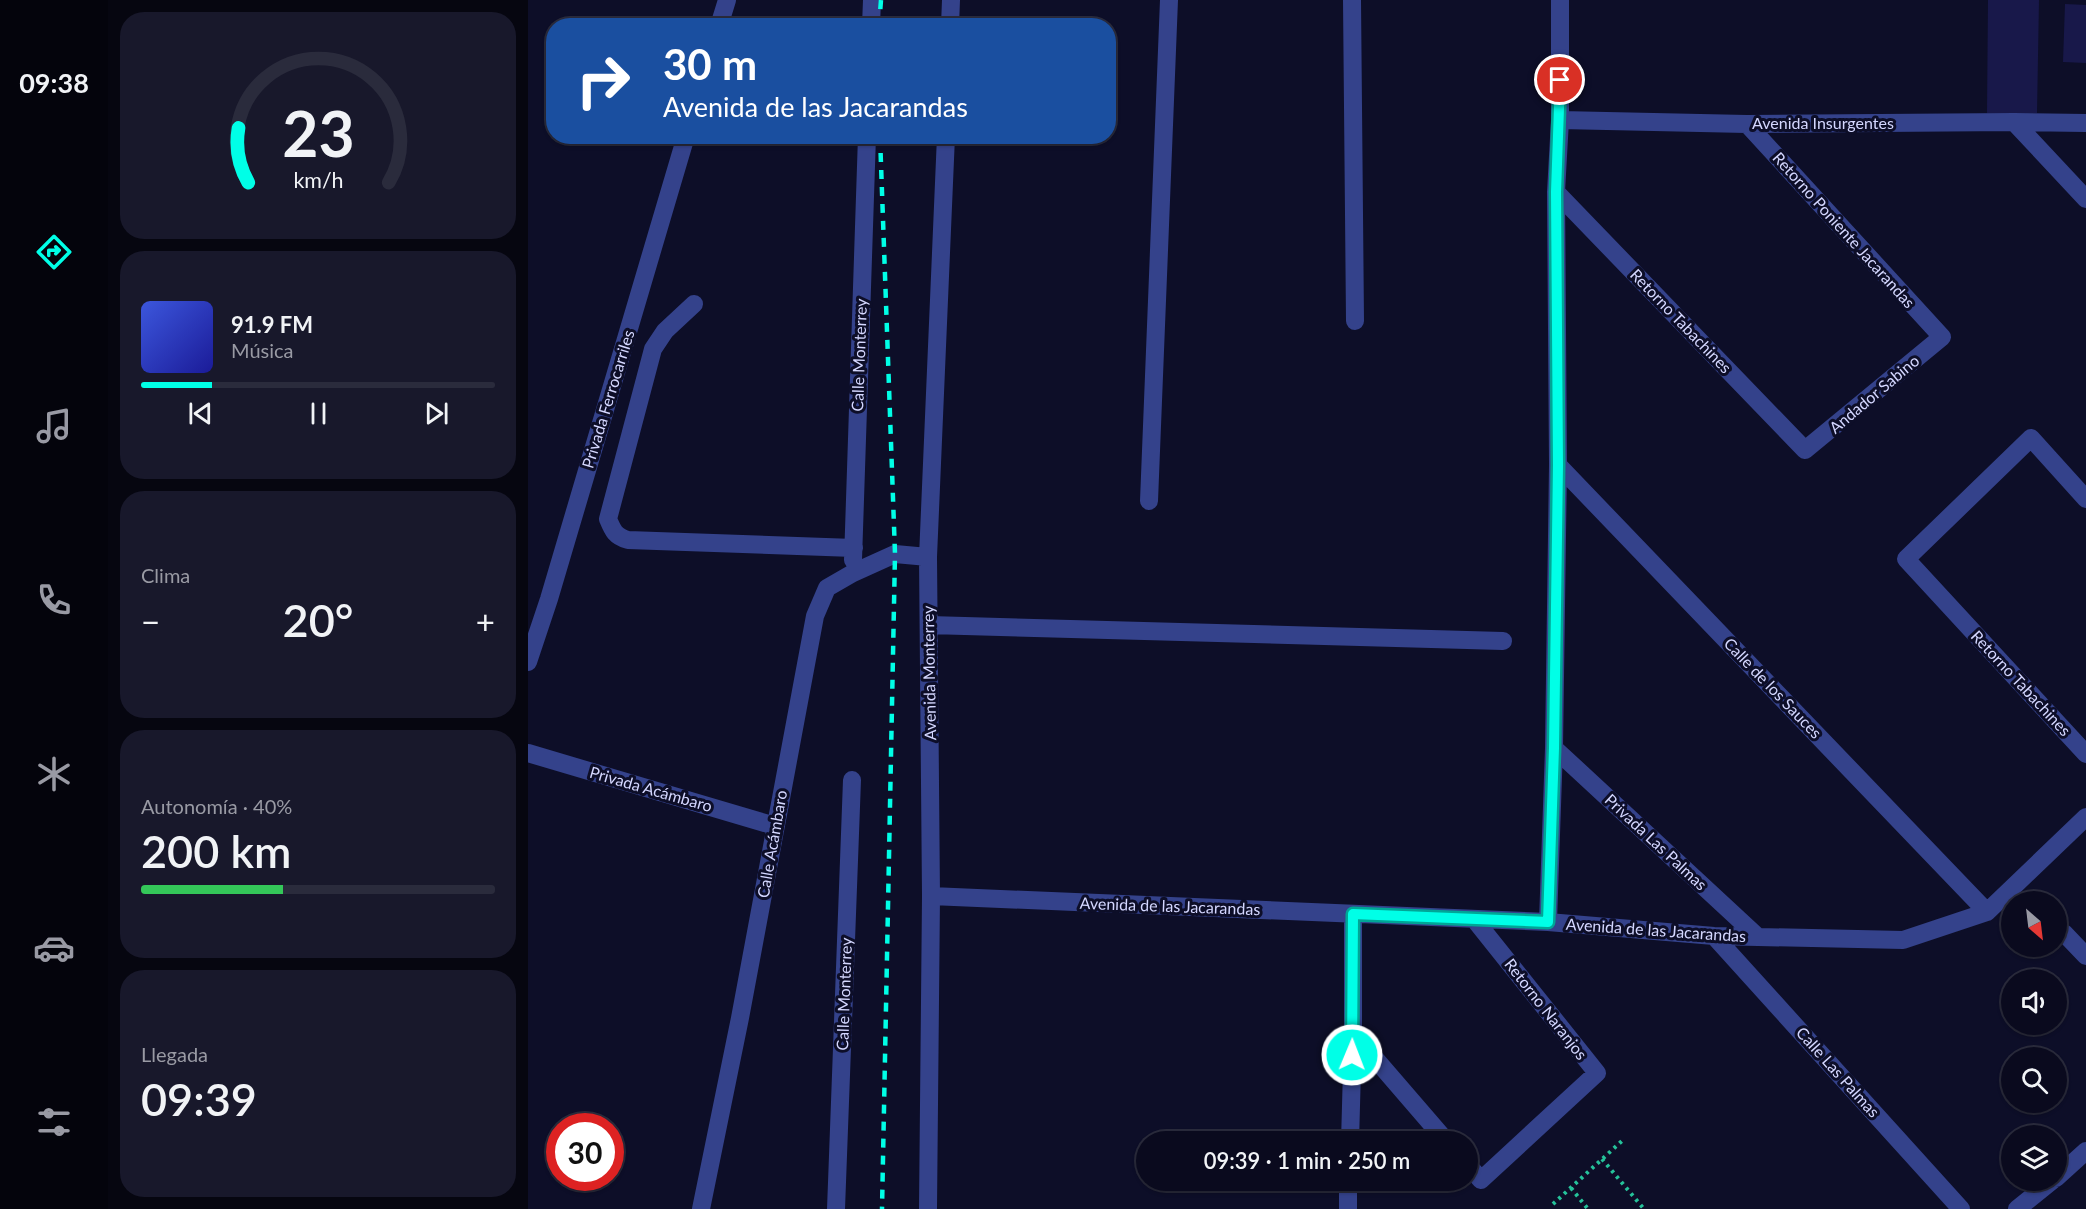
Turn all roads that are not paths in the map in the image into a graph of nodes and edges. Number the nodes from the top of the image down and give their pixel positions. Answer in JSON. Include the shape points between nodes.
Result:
{"nodes":[{"id":1,"x":727,"y":0,"type":"edge"},
{"id":2,"x":872,"y":0,"type":"edge"},
{"id":3,"x":951,"y":0,"type":"edge"},
{"id":4,"x":1169,"y":0,"type":"edge"},
{"id":5,"x":1352,"y":0,"type":"edge"},
{"id":6,"x":1560,"y":0,"type":"edge"},
{"id":7,"x":721,"y":18,"type":"edge"},
{"id":8,"x":871,"y":18,"type":"edge"},
{"id":9,"x":950,"y":18,"type":"edge"},
{"id":10,"x":1560,"y":120,"type":"junction"},
{"id":11,"x":2013,"y":122,"type":"junction"},
{"id":12,"x":2086,"y":123,"type":"edge"},
{"id":13,"x":1747,"y":124,"type":"junction"},
{"id":14,"x":684,"y":144,"type":"edge"},
{"id":15,"x":867,"y":144,"type":"edge"},
{"id":16,"x":946,"y":144,"type":"edge"},
{"id":17,"x":1556,"y":192,"type":"junction"},
{"id":18,"x":2086,"y":199,"type":"edge"},
{"id":19,"x":694,"y":304,"type":"dead end"},
{"id":20,"x":1355,"y":321,"type":"dead end"},
{"id":21,"x":1942,"y":337,"type":"joint"},
{"id":22,"x":1805,"y":450,"type":"joint"},
{"id":23,"x":1558,"y":465,"type":"junction"},
{"id":24,"x":2086,"y":500,"type":"edge"},
{"id":25,"x":1149,"y":501,"type":"dead end"},
{"id":26,"x":854,"y":548,"type":"junction"},
{"id":27,"x":928,"y":557,"type":"junction"},
{"id":28,"x":853,"y":573,"type":"junction"},
{"id":29,"x":929,"y":625,"type":"junction"},
{"id":30,"x":1503,"y":641,"type":"dead end"},
{"id":31,"x":528,"y":662,"type":"edge"},
{"id":32,"x":1554,"y":748,"type":"junction"},
{"id":33,"x":528,"y":753,"type":"edge"},
{"id":34,"x":2086,"y":754,"type":"edge"},
{"id":35,"x":852,"y":780,"type":"dead end"},
{"id":36,"x":2086,"y":817,"type":"edge"},
{"id":37,"x":775,"y":826,"type":"junction"},
{"id":38,"x":931,"y":896,"type":"junction"},
{"id":39,"x":1987,"y":912,"type":"junction"},
{"id":40,"x":1353,"y":914,"type":"junction"},
{"id":41,"x":1474,"y":919,"type":"junction"},
{"id":42,"x":1548,"y":922,"type":"junction"},
{"id":43,"x":1714,"y":936,"type":"junction"},
{"id":44,"x":2067,"y":936,"type":"edge"},
{"id":45,"x":1758,"y":937,"type":"junction"},
{"id":46,"x":2086,"y":956,"type":"edge"},
{"id":47,"x":1353,"y":1033,"type":"junction"},
{"id":48,"x":1350,"y":1131,"type":"edge"},
{"id":49,"x":1438,"y":1131,"type":"edge"},
{"id":50,"x":2086,"y":1150,"type":"edge"},
{"id":51,"x":2067,"y":1168,"type":"edge"},
{"id":52,"x":1478,"y":1177,"type":"edge"},
{"id":53,"x":1348,"y":1191,"type":"edge"},
{"id":54,"x":2039,"y":1191,"type":"edge"},
{"id":55,"x":701,"y":1209,"type":"edge"},
{"id":56,"x":836,"y":1209,"type":"edge"},
{"id":57,"x":928,"y":1209,"type":"edge"},
{"id":58,"x":1348,"y":1209,"type":"edge"},
{"id":59,"x":1961,"y":1209,"type":"edge"},
{"id":60,"x":2017,"y":1209,"type":"edge"}],
"edges":[{"from":1,"to":7,"type":"street"},
{"from":2,"to":8,"type":"street"},
{"from":3,"to":9,"type":"street"},
{"from":4,"to":25,"type":"street"},
{"from":5,"to":20,"type":"street"},
{"from":6,"to":10,"type":"street"},
{"from":10,"to":13,"type":"street","name":"Avenida Insurgentes"},
{"from":10,"to":17,"type":"street"},
{"from":11,"to":12,"type":"street","name":"Avenida Insurgentes"},
{"from":11,"to":13,"type":"street","name":"Avenida Insurgentes"},
{"from":11,"to":18,"type":"street"},
{"from":13,"to":21,"type":"street","name":"Retorno Poniente Jacarandas"},
{"from":14,"to":31,"type":"street","name":"Privada Ferrocarriles"},
{"from":15,"to":26,"type":"street","name":"Calle Monterrey"},
{"from":16,"to":27,"type":"street","name":"Avenida Monterrey"},
{"from":17,"to":22,"type":"street","name":"Retorno Tabachines"},
{"from":17,"to":23,"type":"street"},
{"from":19,"to":26,"type":"street","via":[[665,331],[653,349],[608,519],[613,531],[628,540]]},
{"from":21,"to":22,"type":"street","name":"Andador Sabino"},
{"from":23,"to":32,"type":"street"},
{"from":23,"to":39,"type":"street","name":"Calle de los Sauces"},
{"from":24,"to":34,"type":"street","name":"Retorno Tabachines","via":[[2031,438],[1906,559]]},
{"from":26,"to":28,"type":"street","name":"Calle Monterrey"},
{"from":27,"to":28,"type":"street","name":"Calle Acámbaro","via":[[895,554]]},
{"from":27,"to":29,"type":"street","name":"Avenida Monterrey"},
{"from":28,"to":37,"type":"street","name":"Calle Acámbaro","via":[[827,588],[815,616]]},
{"from":29,"to":30,"type":"street"},
{"from":29,"to":38,"type":"street","name":"Avenida Monterrey"},
{"from":32,"to":42,"type":"street"},
{"from":32,"to":45,"type":"street","name":"Privada Las Palmas"},
{"from":33,"to":37,"type":"street","name":"Privada Acámbaro"},
{"from":35,"to":56,"type":"street","name":"Calle Monterrey"},
{"from":36,"to":39,"type":"street","name":"Avenida de las Jacarandas"},
{"from":37,"to":55,"type":"street","name":"Calle Acámbaro"},
{"from":38,"to":40,"type":"street","name":"Avenida de las Jacarandas"},
{"from":38,"to":57,"type":"street","name":"Avenida Monterrey"},
{"from":39,"to":45,"type":"street","name":"Avenida de las Jacarandas","via":[[1903,940]]},
{"from":40,"to":41,"type":"street","name":"Avenida de las Jacarandas"},
{"from":40,"to":47,"type":"street"},
{"from":41,"to":42,"type":"street","name":"Avenida de las Jacarandas"},
{"from":41,"to":52,"type":"street","name":"Retorno Naranjos","via":[[1597,1073],[1481,1180]]},
{"from":42,"to":43,"type":"street","name":"Avenida de las Jacarandas"},
{"from":43,"to":45,"type":"street","name":"Avenida de las Jacarandas"},
{"from":43,"to":59,"type":"street","name":"Calle Las Palmas"},
{"from":44,"to":46,"type":"street"},
{"from":47,"to":48,"type":"street"},
{"from":47,"to":49,"type":"street"},
{"from":50,"to":51,"type":"street"},
{"from":53,"to":58,"type":"street"},
{"from":54,"to":60,"type":"street"}]}
